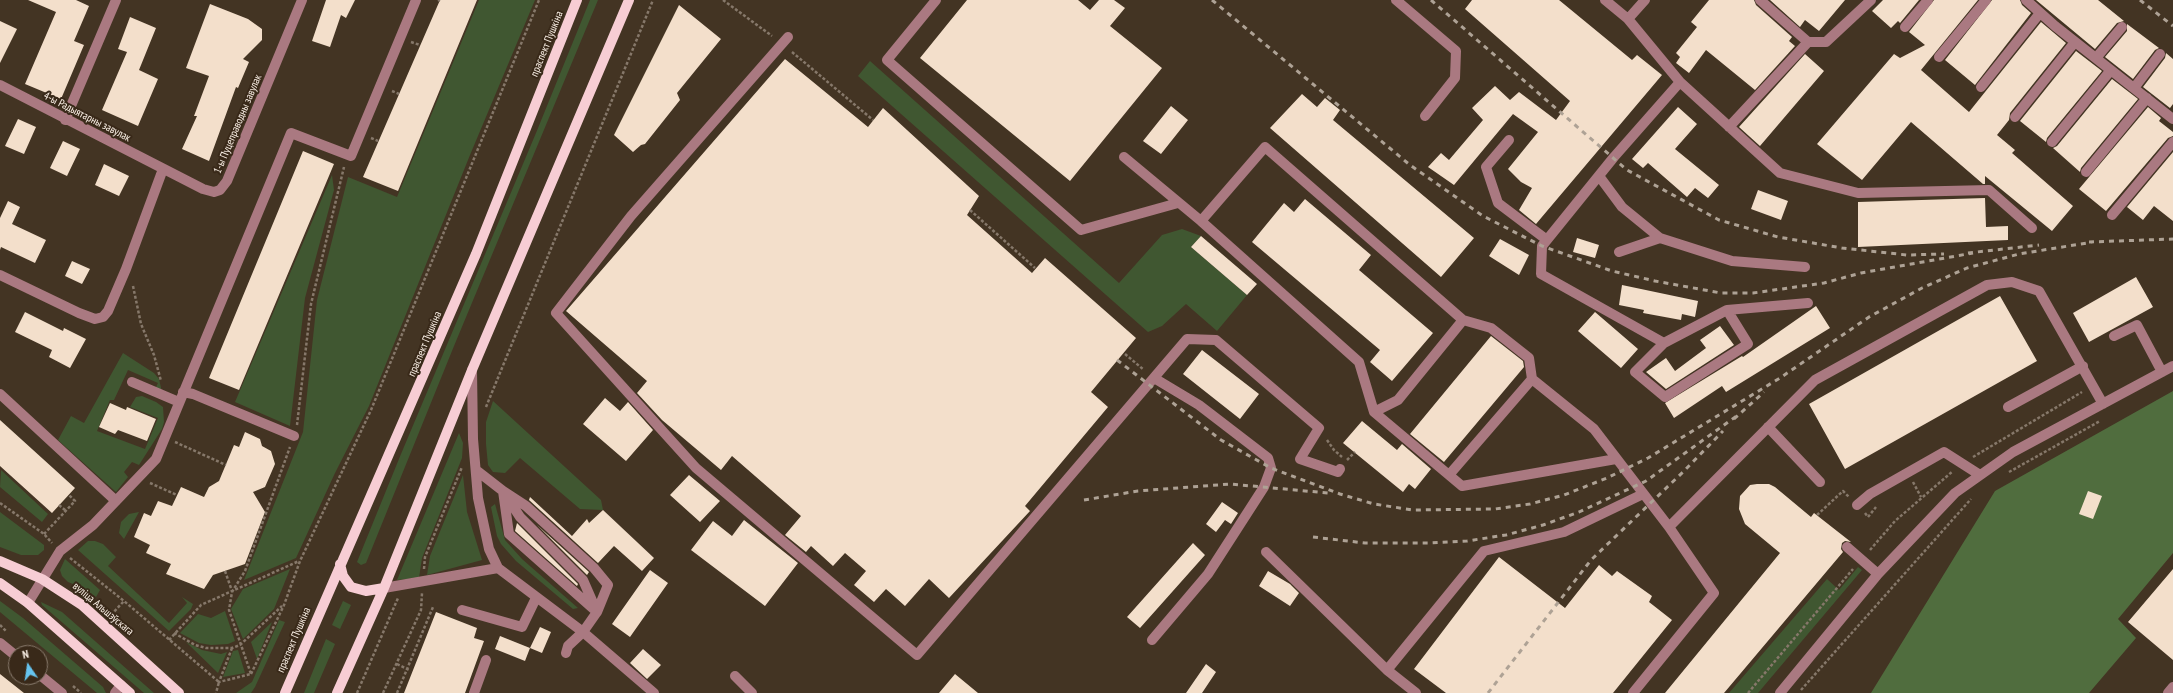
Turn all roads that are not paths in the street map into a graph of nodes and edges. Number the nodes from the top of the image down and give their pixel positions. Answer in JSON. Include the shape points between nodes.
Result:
{"nodes":[{"id":1,"x":116,"y":0,"type":"edge"},
{"id":2,"x":302,"y":0,"type":"edge"},
{"id":3,"x":416,"y":0,"type":"edge"},
{"id":4,"x":577,"y":0,"type":"edge"},
{"id":5,"x":628,"y":0,"type":"edge"},
{"id":6,"x":936,"y":0,"type":"edge"},
{"id":7,"x":1396,"y":0,"type":"edge"},
{"id":8,"x":1605,"y":0,"type":"edge"},
{"id":9,"x":1645,"y":0,"type":"edge"},
{"id":10,"x":1760,"y":0,"type":"edge"},
{"id":11,"x":1855,"y":0,"type":"edge"},
{"id":12,"x":1928,"y":0,"type":"edge"},
{"id":13,"x":1986,"y":0,"type":"edge"},
{"id":14,"x":2026,"y":0,"type":"edge"},
{"id":15,"x":1868,"y":4,"type":"edge"},
{"id":16,"x":2040,"y":13,"type":"junction"},
{"id":17,"x":1628,"y":19,"type":"junction"},
{"id":18,"x":1905,"y":27,"type":"dead end"},
{"id":19,"x":2122,"y":27,"type":"dead end"},
{"id":20,"x":785,"y":40,"type":"road end"},
{"id":21,"x":1808,"y":42,"type":"junction"},
{"id":22,"x":2075,"y":42,"type":"junction"},
{"id":23,"x":2160,"y":54,"type":"dead end"},
{"id":24,"x":1939,"y":57,"type":"dead end"},
{"id":25,"x":2096,"y":58,"type":"junction"},
{"id":26,"x":2110,"y":70,"type":"junction"},
{"id":27,"x":1680,"y":82,"type":"junction"},
{"id":28,"x":0,"y":86,"type":"edge"},
{"id":29,"x":1981,"y":87,"type":"dead end"},
{"id":30,"x":2134,"y":88,"type":"junction"},
{"id":31,"x":2147,"y":98,"type":"junction"},
{"id":32,"x":1426,"y":116,"type":"dead end"},
{"id":33,"x":2015,"y":117,"type":"dead end"},
{"id":34,"x":2172,"y":117,"type":"edge"},
{"id":35,"x":65,"y":120,"type":"junction"},
{"id":36,"x":1729,"y":127,"type":"junction"},
{"id":37,"x":1509,"y":140,"type":"dead end"},
{"id":38,"x":2052,"y":142,"type":"dead end"},
{"id":39,"x":2173,"y":142,"type":"edge"},
{"id":40,"x":1124,"y":157,"type":"dead end"},
{"id":41,"x":163,"y":169,"type":"junction"},
{"id":42,"x":2086,"y":172,"type":"dead end"},
{"id":43,"x":1599,"y":176,"type":"junction"},
{"id":44,"x":1178,"y":202,"type":"junction"},
{"id":45,"x":2112,"y":216,"type":"dead end"},
{"id":46,"x":1201,"y":221,"type":"junction"},
{"id":47,"x":2032,"y":228,"type":"dead end"},
{"id":48,"x":1660,"y":238,"type":"junction"},
{"id":49,"x":1547,"y":240,"type":"junction"},
{"id":50,"x":1619,"y":252,"type":"dead end"},
{"id":51,"x":1805,"y":267,"type":"dead end"},
{"id":52,"x":0,"y":275,"type":"edge"},
{"id":53,"x":1808,"y":303,"type":"dead end"},
{"id":54,"x":1727,"y":310,"type":"junction"},
{"id":55,"x":1463,"y":320,"type":"junction"},
{"id":56,"x":2114,"y":336,"type":"dead end"},
{"id":57,"x":1664,"y":343,"type":"junction"},
{"id":58,"x":2083,"y":366,"type":"junction"},
{"id":59,"x":2173,"y":366,"type":"edge"},
{"id":60,"x":472,"y":370,"type":"junction"},
{"id":61,"x":2162,"y":372,"type":"junction"},
{"id":62,"x":1154,"y":378,"type":"junction"},
{"id":63,"x":1532,"y":379,"type":"junction"},
{"id":64,"x":132,"y":382,"type":"dead end"},
{"id":65,"x":0,"y":394,"type":"edge"},
{"id":66,"x":181,"y":397,"type":"junction"},
{"id":67,"x":2103,"y":404,"type":"junction"},
{"id":68,"x":2008,"y":407,"type":"dead end"},
{"id":69,"x":1374,"y":412,"type":"junction"},
{"id":70,"x":1768,"y":427,"type":"junction"},
{"id":71,"x":294,"y":436,"type":"road end"},
{"id":72,"x":1616,"y":459,"type":"junction"},
{"id":73,"x":476,"y":470,"type":"junction"},
{"id":74,"x":1340,"y":470,"type":"dead end"},
{"id":75,"x":1449,"y":475,"type":"junction"},
{"id":76,"x":1980,"y":475,"type":"junction"},
{"id":77,"x":1820,"y":482,"type":"dead end"},
{"id":78,"x":503,"y":491,"type":"junction"},
{"id":79,"x":1643,"y":494,"type":"junction"},
{"id":80,"x":116,"y":501,"type":"junction"},
{"id":81,"x":1857,"y":505,"type":"dead end"},
{"id":82,"x":1669,"y":527,"type":"junction"},
{"id":83,"x":1848,"y":546,"type":"dead end"},
{"id":84,"x":1266,"y":552,"type":"dead end"},
{"id":85,"x":0,"y":561,"type":"edge"},
{"id":86,"x":340,"y":564,"type":"junction"},
{"id":87,"x":498,"y":568,"type":"junction"},
{"id":88,"x":1878,"y":574,"type":"junction"},
{"id":89,"x":42,"y":579,"type":"junction"},
{"id":90,"x":0,"y":583,"type":"edge"},
{"id":91,"x":384,"y":588,"type":"junction"},
{"id":92,"x":536,"y":598,"type":"junction"},
{"id":93,"x":28,"y":603,"type":"junction"},
{"id":94,"x":462,"y":610,"type":"dead end"},
{"id":95,"x":598,"y":612,"type":"junction"},
{"id":96,"x":583,"y":632,"type":"junction"},
{"id":97,"x":1152,"y":640,"type":"dead end"},
{"id":98,"x":0,"y":643,"type":"edge"},
{"id":99,"x":8,"y":650,"type":"edge"},
{"id":100,"x":566,"y":654,"type":"dead end"},
{"id":101,"x":486,"y":660,"type":"dead end"},
{"id":102,"x":1387,"y":670,"type":"junction"},
{"id":103,"x":735,"y":676,"type":"dead end"},
{"id":104,"x":48,"y":682,"type":"edge"},
{"id":105,"x":641,"y":682,"type":"junction"},
{"id":106,"x":2173,"y":687,"type":"edge"},
{"id":107,"x":118,"y":689,"type":"edge"},
{"id":108,"x":284,"y":691,"type":"edge"},
{"id":109,"x":62,"y":693,"type":"edge"},
{"id":110,"x":130,"y":693,"type":"edge"},
{"id":111,"x":179,"y":693,"type":"edge"},
{"id":112,"x":337,"y":693,"type":"edge"},
{"id":113,"x":474,"y":693,"type":"edge"},
{"id":114,"x":638,"y":693,"type":"edge"},
{"id":115,"x":654,"y":693,"type":"edge"},
{"id":116,"x":752,"y":693,"type":"edge"},
{"id":117,"x":1416,"y":693,"type":"edge"},
{"id":118,"x":1633,"y":693,"type":"edge"},
{"id":119,"x":1780,"y":693,"type":"edge"},
{"id":120,"x":2168,"y":693,"type":"edge"}],
"edges":[{"from":1,"to":35,"type":"street"},
{"from":2,"to":41,"type":"street","name":"1-ы Пуцеправодны завулак","via":[[227,181],[220,190],[214,192],[203,189]]},
{"from":3,"to":66,"type":"street","via":[[351,156],[291,133]]},
{"from":4,"to":86,"type":"main road","name":"праспект Пушкіна","via":[[476,254]]},
{"from":5,"to":60,"type":"main road"},
{"from":6,"to":44,"type":"street","via":[[887,60],[1081,230]]},
{"from":7,"to":32,"type":"street","via":[[1456,51],[1455,78]]},
{"from":8,"to":17,"type":"street"},
{"from":9,"to":17,"type":"street"},
{"from":10,"to":21,"type":"street"},
{"from":11,"to":15,"type":"street"},
{"from":12,"to":18,"type":"street"},
{"from":13,"to":24,"type":"street"},
{"from":14,"to":16,"type":"street"},
{"from":15,"to":21,"type":"street","via":[[1826,42]]},
{"from":16,"to":22,"type":"street"},
{"from":16,"to":29,"type":"street"},
{"from":17,"to":27,"type":"street"},
{"from":19,"to":25,"type":"street"},
{"from":20,"to":62,"type":"street","via":[[631,216],[556,312],[696,468],[917,655]]},
{"from":21,"to":36,"type":"street"},
{"from":22,"to":25,"type":"street"},
{"from":22,"to":33,"type":"street"},
{"from":23,"to":30,"type":"street"},
{"from":25,"to":26,"type":"street"},
{"from":26,"to":30,"type":"street"},
{"from":26,"to":38,"type":"street"},
{"from":27,"to":36,"type":"street"},
{"from":27,"to":43,"type":"street"},
{"from":28,"to":35,"type":"street","name":"4-ы Радыятарны завулак"},
{"from":30,"to":31,"type":"street"},
{"from":31,"to":34,"type":"street"},
{"from":31,"to":42,"type":"street"},
{"from":35,"to":41,"type":"street","name":"4-ы Радыятарны завулак"},
{"from":36,"to":47,"type":"street","via":[[1780,173],[1858,193],[1989,190]]},
{"from":37,"to":49,"type":"street","via":[[1486,167],[1498,203]]},
{"from":39,"to":45,"type":"street"},
{"from":40,"to":44,"type":"street"},
{"from":41,"to":52,"type":"street","via":[[126,270],[103,317],[95,319],[59,305]]},
{"from":43,"to":48,"type":"street","via":[[1622,207]]},
{"from":43,"to":49,"type":"street"},
{"from":44,"to":46,"type":"street"},
{"from":46,"to":55,"type":"street","via":[[1265,148]]},
{"from":46,"to":69,"type":"street","via":[[1359,362]]},
{"from":48,"to":50,"type":"street"},
{"from":48,"to":51,"type":"street","via":[[1732,261]]},
{"from":49,"to":57,"type":"street","via":[[1542,246],[1541,274]]},
{"from":53,"to":54,"type":"street"},
{"from":54,"to":57,"type":"street"},
{"from":54,"to":57,"type":"street","via":[[1748,344],[1664,397],[1635,372]]},
{"from":55,"to":63,"type":"street","via":[[1491,328],[1529,358]]},
{"from":55,"to":69,"type":"street","via":[[1398,400]]},
{"from":56,"to":61,"type":"street","via":[[2137,325]]},
{"from":58,"to":67,"type":"street"},
{"from":58,"to":68,"type":"street"},
{"from":58,"to":70,"type":"street","via":[[2040,291],[2012,282],[1987,285],[1815,380]]},
{"from":59,"to":61,"type":"street"},
{"from":60,"to":73,"type":"street"},
{"from":60,"to":91,"type":"main road"},
{"from":61,"to":67,"type":"street"},
{"from":62,"to":74,"type":"street","via":[[1187,339],[1216,340],[1319,428],[1300,459],[1338,472]]},
{"from":62,"to":97,"type":"street","via":[[1199,405],[1268,458],[1270,468],[1264,487],[1208,574]]},
{"from":63,"to":72,"type":"street","via":[[1594,429]]},
{"from":63,"to":75,"type":"street"},
{"from":64,"to":66,"type":"street","via":[[166,396]]},
{"from":65,"to":80,"type":"street"},
{"from":66,"to":71,"type":"street","via":[[193,394]]},
{"from":66,"to":80,"type":"street","via":[[156,459]]},
{"from":67,"to":76,"type":"street","via":[[2013,452]]},
{"from":69,"to":75,"type":"street"},
{"from":70,"to":77,"type":"street"},
{"from":70,"to":82,"type":"street"},
{"from":72,"to":75,"type":"street","via":[[1462,486]]},
{"from":72,"to":79,"type":"street"},
{"from":73,"to":78,"type":"street"},
{"from":73,"to":87,"type":"street","via":[[482,522],[489,549]]},
{"from":76,"to":81,"type":"street","via":[[1944,452],[1870,494]]},
{"from":76,"to":88,"type":"street","via":[[1955,493]]},
{"from":78,"to":95,"type":"street","via":[[520,517],[583,580]]},
{"from":78,"to":95,"type":"street","via":[[510,534]]},
{"from":78,"to":95,"type":"street","via":[[531,511],[594,568],[608,585]]},
{"from":79,"to":82,"type":"street"},
{"from":79,"to":102,"type":"street","via":[[1564,532],[1484,551]]},
{"from":80,"to":89,"type":"street","via":[[93,525],[60,550]]},
{"from":82,"to":118,"type":"street","via":[[1714,594]]},
{"from":83,"to":88,"type":"street"},
{"from":84,"to":102,"type":"street"},
{"from":85,"to":89,"type":"main road","name":"вуліца Альшэўскага"},
{"from":86,"to":91,"type":"main road","via":[[343,576],[351,587],[366,591]]},
{"from":86,"to":108,"type":"main road","name":"праспект Пушкіна"},
{"from":87,"to":91,"type":"street"},
{"from":87,"to":92,"type":"street"},
{"from":88,"to":119,"type":"street"},
{"from":89,"to":93,"type":"street"},
{"from":89,"to":111,"type":"main road","name":"вуліца Альшэўскага","via":[[104,623]]},
{"from":90,"to":93,"type":"main road"},
{"from":91,"to":112,"type":"main road"},
{"from":92,"to":94,"type":"street","via":[[522,627]]},
{"from":92,"to":96,"type":"street"},
{"from":93,"to":107,"type":"main road"},
{"from":95,"to":96,"type":"street"},
{"from":96,"to":100,"type":"street","via":[[568,646]]},
{"from":96,"to":105,"type":"street"},
{"from":98,"to":99,"type":"street"},
{"from":101,"to":113,"type":"street"},
{"from":102,"to":117,"type":"street"},
{"from":103,"to":116,"type":"street"},
{"from":104,"to":109,"type":"street"},
{"from":105,"to":114,"type":"street"},
{"from":105,"to":115,"type":"street"},
{"from":106,"to":120,"type":"street"},
{"from":107,"to":110,"type":"main road"}]}
